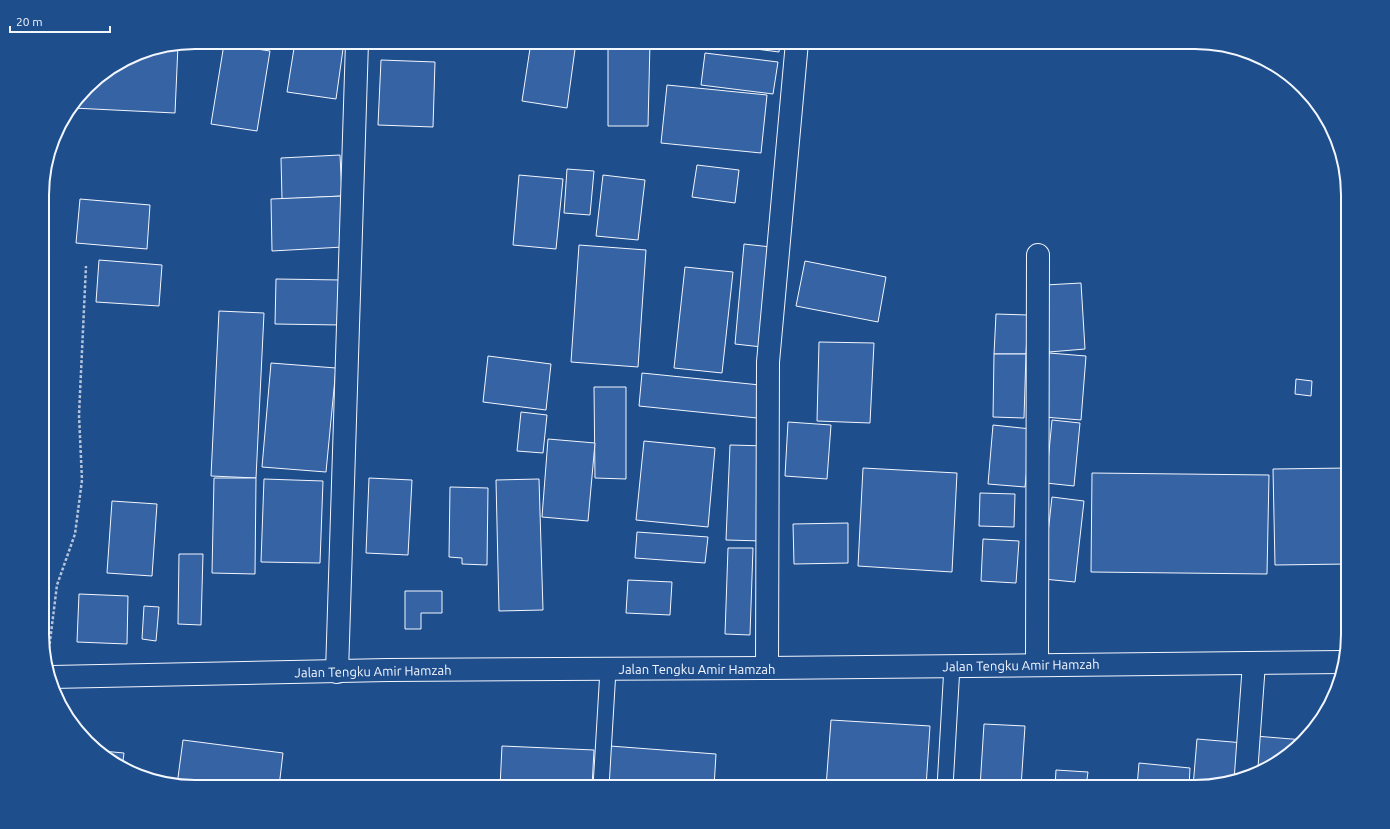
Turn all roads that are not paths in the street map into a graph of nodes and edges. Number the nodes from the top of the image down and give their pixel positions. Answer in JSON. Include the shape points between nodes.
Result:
{"nodes":[{"id":1,"x":357,"y":49,"type":"edge"},
{"id":2,"x":796,"y":49,"type":"edge"},
{"id":3,"x":1038,"y":254,"type":"dead end"},
{"id":4,"x":1338,"y":662,"type":"edge"},
{"id":5,"x":1254,"y":663,"type":"junction"},
{"id":6,"x":1037,"y":665,"type":"junction"},
{"id":7,"x":952,"y":666,"type":"junction"},
{"id":8,"x":767,"y":668,"type":"junction"},
{"id":9,"x":608,"y":670,"type":"junction"},
{"id":10,"x":337,"y":672,"type":"junction"},
{"id":11,"x":56,"y":677,"type":"edge"},
{"id":12,"x":1246,"y":771,"type":"edge"},
{"id":13,"x":601,"y":780,"type":"edge"},
{"id":14,"x":945,"y":780,"type":"edge"}],
"edges":[{"from":1,"to":10,"type":"main road"},
{"from":2,"to":8,"type":"main road","via":[[768,362]]},
{"from":3,"to":6,"type":"main road"},
{"from":4,"to":5,"type":"main road","name":"Jalan Tengku Amir Hamzah"},
{"from":5,"to":6,"type":"main road","name":"Jalan Tengku Amir Hamzah"},
{"from":5,"to":12,"type":"main road"},
{"from":6,"to":7,"type":"main road","name":"Jalan Tengku Amir Hamzah"},
{"from":7,"to":8,"type":"main road","name":"Jalan Tengku Amir Hamzah"},
{"from":7,"to":14,"type":"lane"},
{"from":8,"to":9,"type":"main road","name":"Jalan Tengku Amir Hamzah"},
{"from":9,"to":10,"type":"main road","name":"Jalan Tengku Amir Hamzah"},
{"from":9,"to":13,"type":"lane"},
{"from":10,"to":11,"type":"main road","name":"Jalan Tengku Amir Hamzah"}]}
